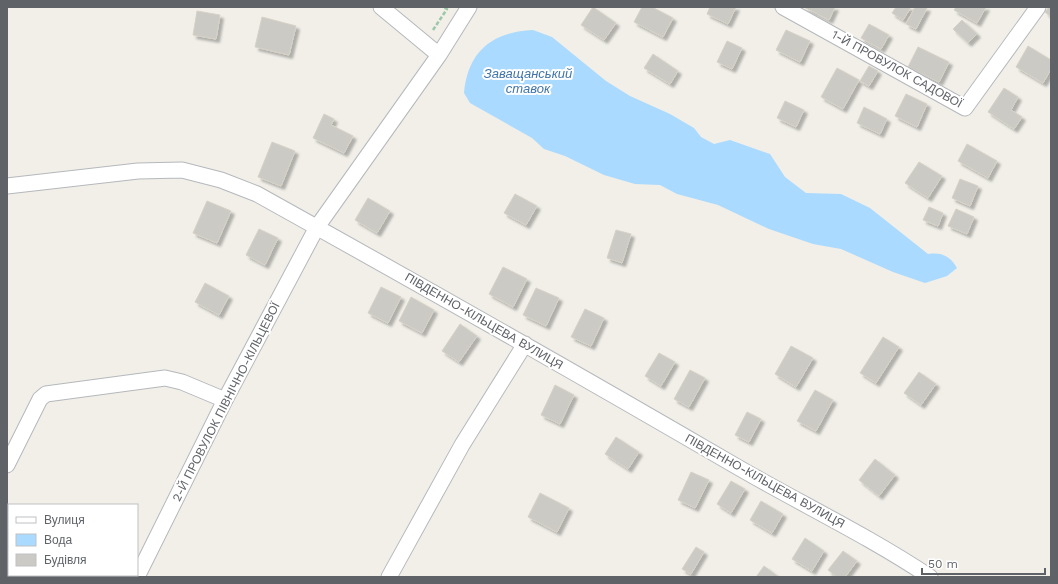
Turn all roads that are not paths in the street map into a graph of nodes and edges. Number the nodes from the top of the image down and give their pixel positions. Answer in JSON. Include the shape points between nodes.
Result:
{"nodes":[{"id":1,"x":381,"y":7,"type":"edge"},
{"id":2,"x":469,"y":7,"type":"edge"},
{"id":3,"x":783,"y":7,"type":"edge"},
{"id":4,"x":1038,"y":7,"type":"edge"},
{"id":5,"x":439,"y":55,"type":"junction"},
{"id":6,"x":7,"y":186,"type":"edge"},
{"id":7,"x":317,"y":227,"type":"junction"},
{"id":8,"x":524,"y":344,"type":"junction"},
{"id":9,"x":225,"y":400,"type":"junction"},
{"id":10,"x":8,"y":465,"type":"edge"},
{"id":11,"x":138,"y":575,"type":"edge"},
{"id":12,"x":389,"y":577,"type":"edge"},
{"id":13,"x":930,"y":577,"type":"edge"}],
"edges":[{"from":1,"to":5,"type":"street"},
{"from":2,"to":5,"type":"street","name":"2-Й ПРОВУЛОК ПІВНІЧНО-КІЛЬЦЕВОЇ"},
{"from":3,"to":4,"type":"street","name":"1-Й ПРОВУЛОК САДОВОЇ","via":[[965,108]]},
{"from":5,"to":7,"type":"street","name":"2-Й ПРОВУЛОК ПІВНІЧНО-КІЛЬЦЕВОЇ"},
{"from":6,"to":7,"type":"street","name":"ПІВДЕННО-КІЛЬЦЕВА ВУЛИЦЯ","via":[[138,171],[182,170],[220,180],[257,194]]},
{"from":7,"to":8,"type":"street","name":"ПІВДЕННО-КІЛЬЦЕВА ВУЛИЦЯ"},
{"from":7,"to":9,"type":"street","name":"2-Й ПРОВУЛОК ПІВНІЧНО-КІЛЬЦЕВОЇ"},
{"from":8,"to":12,"type":"street","via":[[462,445]]},
{"from":8,"to":13,"type":"street","name":"ПІВДЕННО-КІЛЬЦЕВА ВУЛИЦЯ","via":[[898,556]]},
{"from":9,"to":10,"type":"street","via":[[182,382],[165,378],[46,394],[40,399]]},
{"from":9,"to":11,"type":"street","name":"2-Й ПРОВУЛОК ПІВНІЧНО-КІЛЬЦЕВОЇ"}]}
